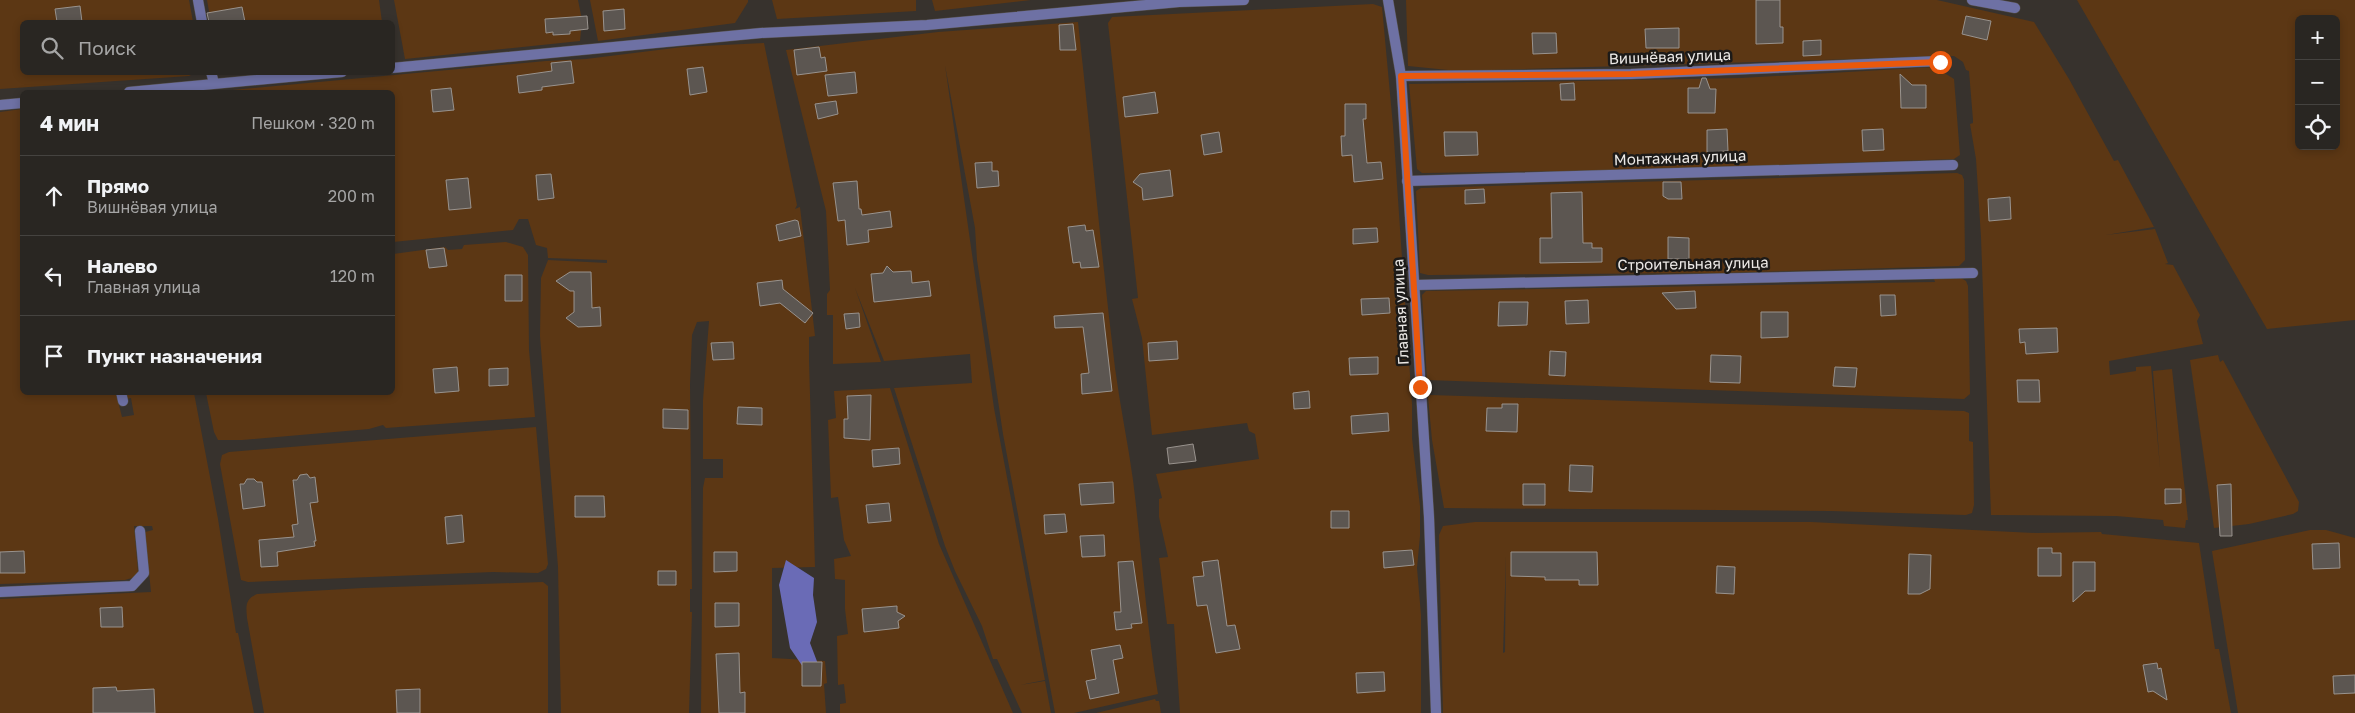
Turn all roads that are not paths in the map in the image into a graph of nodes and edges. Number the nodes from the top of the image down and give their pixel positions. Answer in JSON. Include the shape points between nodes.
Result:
{"nodes":[{"id":1,"x":198,"y":0,"type":"edge"},
{"id":2,"x":1244,"y":0,"type":"edge"},
{"id":3,"x":1388,"y":0,"type":"edge"},
{"id":4,"x":1972,"y":0,"type":"edge"},
{"id":5,"x":2015,"y":8,"type":"dead end"},
{"id":6,"x":202,"y":20,"type":"edge"},
{"id":7,"x":1940,"y":62,"type":"dead end"},
{"id":8,"x":395,"y":68,"type":"edge"},
{"id":9,"x":213,"y":75,"type":"edge"},
{"id":10,"x":307,"y":75,"type":"edge"},
{"id":11,"x":1401,"y":76,"type":"junction"},
{"id":12,"x":214,"y":83,"type":"junction"},
{"id":13,"x":148,"y":90,"type":"edge"},
{"id":14,"x":20,"y":103,"type":"edge"},
{"id":15,"x":0,"y":105,"type":"edge"},
{"id":16,"x":1953,"y":165,"type":"dead end"},
{"id":17,"x":1407,"y":181,"type":"junction"},
{"id":18,"x":1973,"y":273,"type":"dead end"},
{"id":19,"x":1415,"y":285,"type":"junction"},
{"id":20,"x":140,"y":531,"type":"dead end"},
{"id":21,"x":0,"y":592,"type":"edge"},
{"id":22,"x":1436,"y":713,"type":"edge"}],
"edges":[{"from":1,"to":6,"type":"street"},
{"from":2,"to":8,"type":"street","via":[[1179,2],[928,25],[761,33]]},
{"from":3,"to":11,"type":"street","name":"Главная улица"},
{"from":4,"to":5,"type":"street"},
{"from":7,"to":11,"type":"street","name":"Вишнёвая улица","via":[[1631,74]]},
{"from":9,"to":12,"type":"street"},
{"from":10,"to":12,"type":"street"},
{"from":11,"to":17,"type":"street","name":"Главная улица"},
{"from":12,"to":13,"type":"street"},
{"from":14,"to":15,"type":"street"},
{"from":16,"to":17,"type":"street","name":"Монтажная улица"},
{"from":17,"to":19,"type":"street","name":"Главная улица"},
{"from":18,"to":19,"type":"street","name":"Строительная улица"},
{"from":19,"to":22,"type":"street","name":"Главная улица","via":[[1429,517]]},
{"from":20,"to":21,"type":"street","via":[[144,573],[132,586]]}]}
